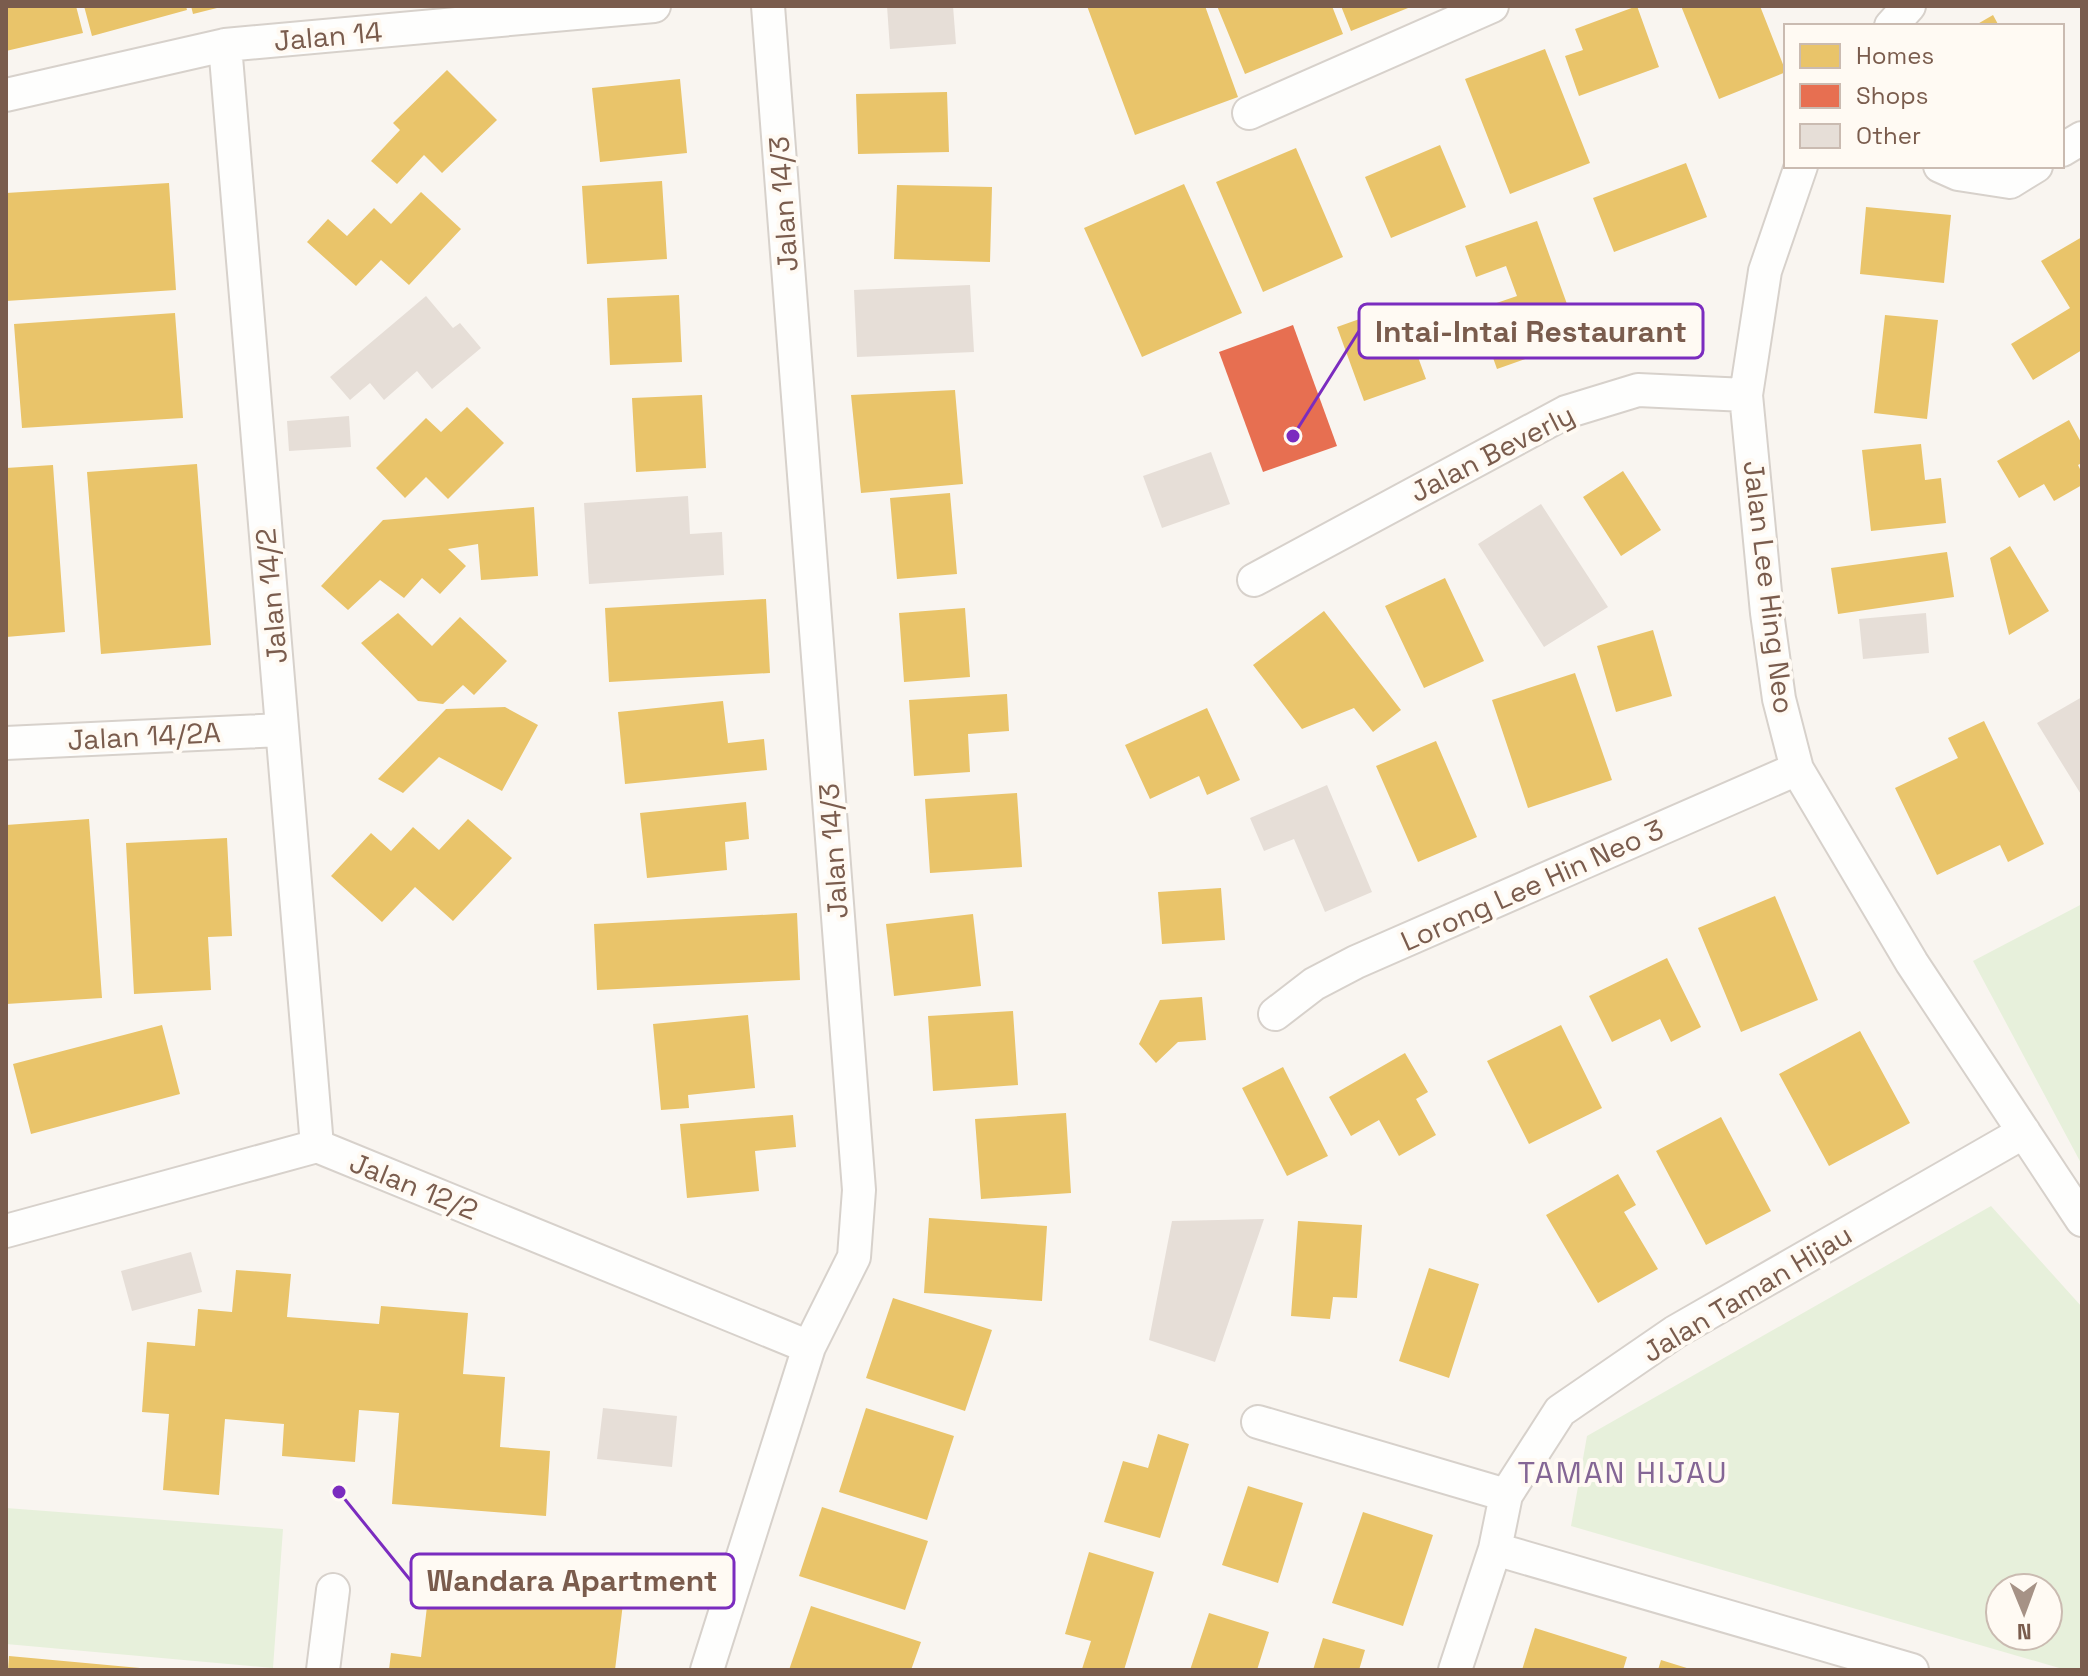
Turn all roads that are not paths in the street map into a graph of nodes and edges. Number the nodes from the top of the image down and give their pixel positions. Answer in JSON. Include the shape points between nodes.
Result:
{"nodes":[{"id":1,"x":654,"y":6,"type":"edge"},
{"id":2,"x":768,"y":6,"type":"edge"},
{"id":3,"x":1492,"y":6,"type":"edge"},
{"id":4,"x":1909,"y":6,"type":"edge"},
{"id":5,"x":1893,"y":24,"type":"edge"},
{"id":6,"x":225,"y":45,"type":"junction"},
{"id":7,"x":6,"y":95,"type":"edge"},
{"id":8,"x":1249,"y":113,"type":"dead end"},
{"id":9,"x":2082,"y":138,"type":"edge"},
{"id":10,"x":2064,"y":149,"type":"edge"},
{"id":11,"x":1800,"y":168,"type":"edge"},
{"id":12,"x":1944,"y":168,"type":"edge"},
{"id":13,"x":2033,"y":168,"type":"edge"},
{"id":14,"x":1746,"y":395,"type":"junction"},
{"id":15,"x":1254,"y":580,"type":"dead end"},
{"id":16,"x":282,"y":730,"type":"junction"},
{"id":17,"x":6,"y":743,"type":"edge"},
{"id":18,"x":1797,"y":769,"type":"junction"},
{"id":19,"x":1275,"y":1014,"type":"dead end"},
{"id":20,"x":2024,"y":1132,"type":"junction"},
{"id":21,"x":317,"y":1146,"type":"junction"},
{"id":22,"x":2082,"y":1220,"type":"edge"},
{"id":23,"x":6,"y":1231,"type":"edge"},
{"id":24,"x":809,"y":1347,"type":"junction"},
{"id":25,"x":1258,"y":1422,"type":"dead end"},
{"id":26,"x":1506,"y":1495,"type":"junction"},
{"id":27,"x":1495,"y":1549,"type":"junction"},
{"id":28,"x":333,"y":1590,"type":"dead end"},
{"id":29,"x":1827,"y":1659,"type":"edge"},
{"id":30,"x":323,"y":1670,"type":"edge"},
{"id":31,"x":707,"y":1670,"type":"edge"},
{"id":32,"x":1455,"y":1670,"type":"edge"},
{"id":33,"x":1912,"y":1670,"type":"edge"}],
"edges":[{"from":1,"to":6,"type":"street","name":"Jalan 14"},
{"from":2,"to":24,"type":"street","name":"Jalan 14/3","via":[[859,1190],[854,1257]]},
{"from":3,"to":8,"type":"street"},
{"from":4,"to":5,"type":"street"},
{"from":6,"to":7,"type":"street","name":"Jalan 14"},
{"from":6,"to":16,"type":"street","name":"Jalan 14/2"},
{"from":9,"to":10,"type":"street"},
{"from":11,"to":14,"type":"street","name":"Jalan Lee Hing Neo","via":[[1765,271]]},
{"from":12,"to":13,"type":"street","via":[[2010,182]]},
{"from":14,"to":15,"type":"street","name":"Jalan Beverly","via":[[1638,390],[1566,412]]},
{"from":14,"to":18,"type":"street","name":"Jalan Lee Hing Neo","via":[[1767,613],[1779,699]]},
{"from":16,"to":17,"type":"street","name":"Jalan 14/2A"},
{"from":16,"to":21,"type":"street","name":"Jalan 14/2"},
{"from":18,"to":19,"type":"street","name":"Lorong Lee Hin Neo 3","via":[[1356,962],[1314,984]]},
{"from":18,"to":20,"type":"street","name":"Jalan Lee Hing Neo","via":[[1912,963]]},
{"from":20,"to":22,"type":"street","name":"Jalan Lee Hing Neo"},
{"from":20,"to":26,"type":"street","name":"Jalan Taman Hijau","via":[[1675,1332],[1560,1411]]},
{"from":21,"to":23,"type":"street","name":"Jalan 12/2"},
{"from":21,"to":24,"type":"street","name":"Jalan 12/2"},
{"from":24,"to":31,"type":"street","name":"Jalan 14/3"},
{"from":25,"to":26,"type":"street"},
{"from":26,"to":27,"type":"street","name":"Jalan Taman Hijau"},
{"from":27,"to":29,"type":"street"},
{"from":27,"to":32,"type":"street","name":"Jalan Taman Hijau"},
{"from":28,"to":30,"type":"street"},
{"from":29,"to":33,"type":"street"}]}
